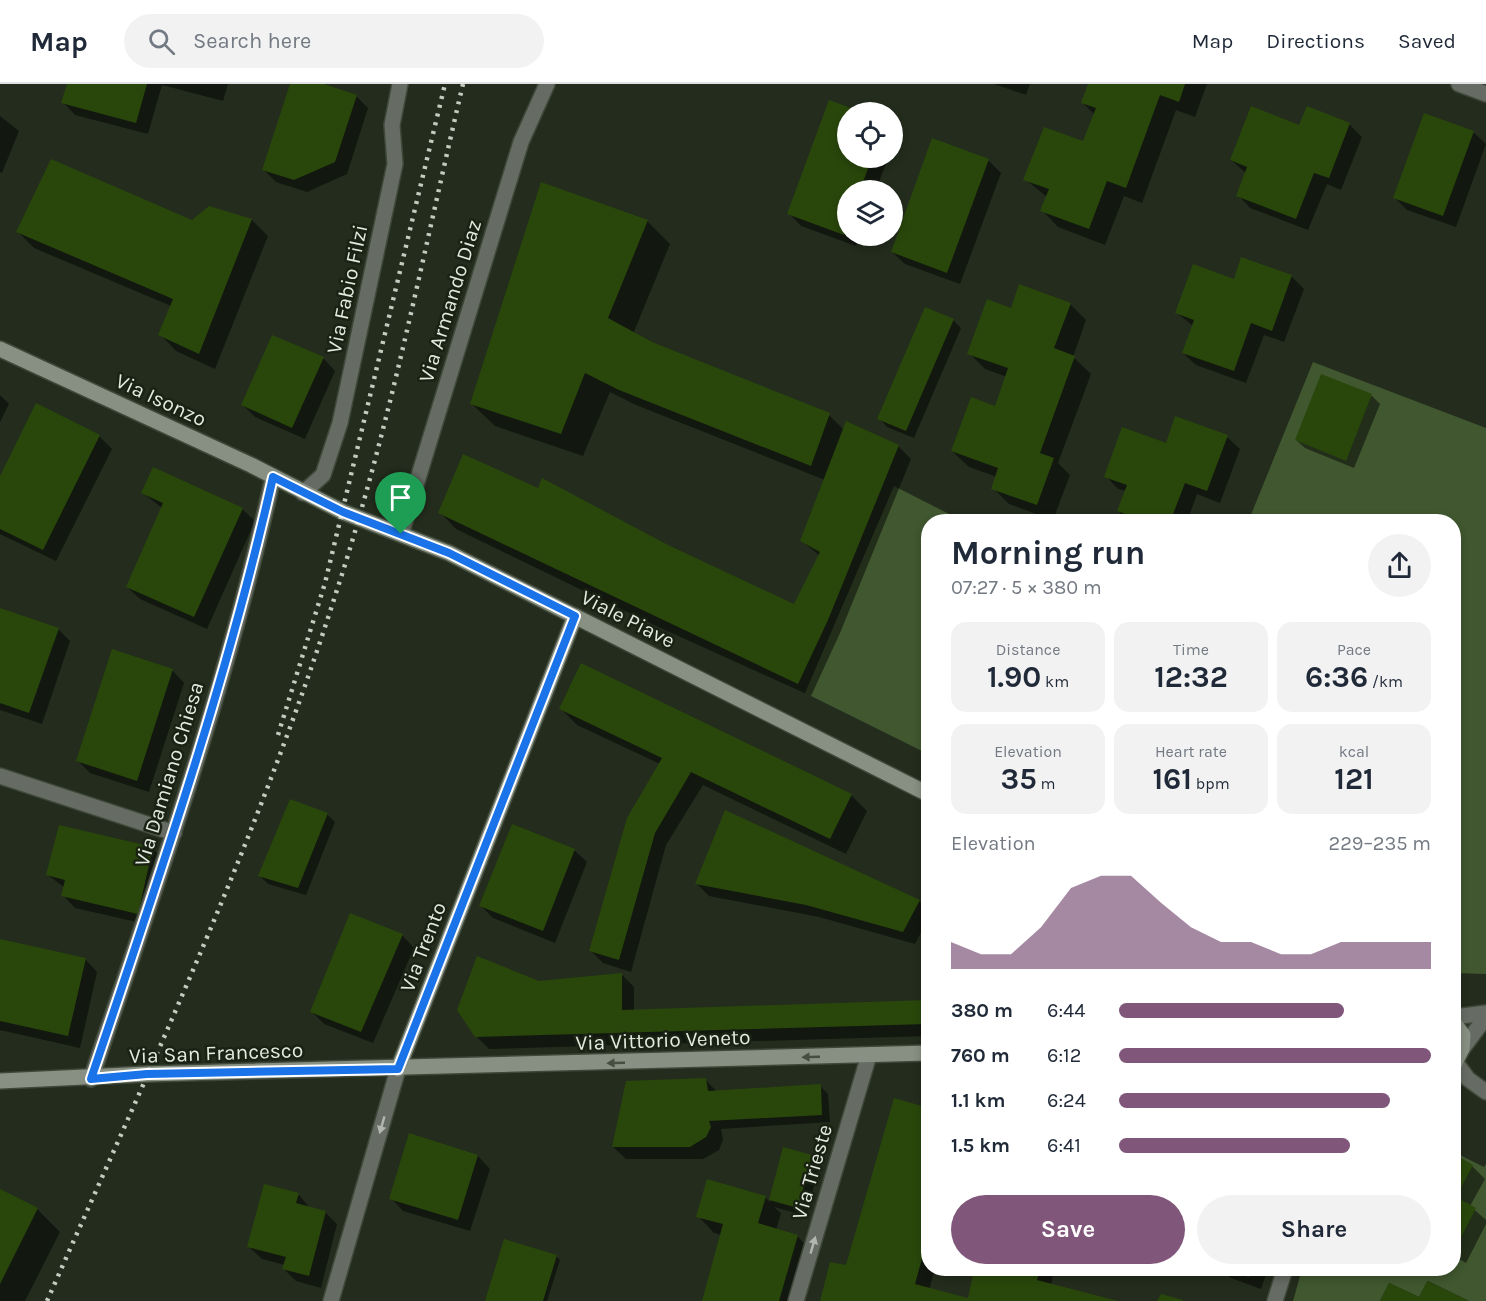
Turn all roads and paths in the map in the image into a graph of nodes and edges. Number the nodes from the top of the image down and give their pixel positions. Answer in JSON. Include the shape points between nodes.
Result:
{"nodes":[{"id":1,"x":400,"y":84,"type":"edge"},
{"id":2,"x":547,"y":84,"type":"edge"},
{"id":3,"x":1459,"y":84,"type":"edge"},
{"id":4,"x":1486,"y":94,"type":"edge"},
{"id":5,"x":0,"y":349,"type":"edge"},
{"id":6,"x":273,"y":477,"type":"junction"},
{"id":7,"x":303,"y":494,"type":"junction"},
{"id":8,"x":401,"y":534,"type":"junction"},
{"id":9,"x":575,"y":616,"type":"junction"},
{"id":10,"x":0,"y":776,"type":"edge"},
{"id":11,"x":921,"y":790,"type":"edge"},
{"id":12,"x":174,"y":833,"type":"junction"},
{"id":13,"x":1486,"y":1015,"type":"edge"},
{"id":14,"x":1461,"y":1017,"type":"edge"},
{"id":15,"x":1461,"y":1034,"type":"edge"},
{"id":16,"x":1462,"y":1049,"type":"joint"},
{"id":17,"x":921,"y":1053,"type":"edge"},
{"id":18,"x":869,"y":1055,"type":"junction"},
{"id":19,"x":398,"y":1069,"type":"junction"},
{"id":20,"x":1461,"y":1071,"type":"edge"},
{"id":21,"x":91,"y":1079,"type":"junction"},
{"id":22,"x":0,"y":1081,"type":"edge"},
{"id":23,"x":1486,"y":1092,"type":"edge"},
{"id":24,"x":1283,"y":1276,"type":"edge"},
{"id":25,"x":331,"y":1301,"type":"edge"},
{"id":26,"x":796,"y":1301,"type":"edge"},
{"id":27,"x":1275,"y":1301,"type":"edge"}],
"edges":[{"from":1,"to":7,"type":"street","name":"Via Fabio Filzi","via":[[392,125],[395,164],[340,423],[323,475]]},
{"from":2,"to":8,"type":"street","name":"Via Armando Diaz","via":[[521,142]]},
{"from":3,"to":4,"type":"street"},
{"from":5,"to":6,"type":"street","name":"Via Isonzo"},
{"from":6,"to":7,"type":"street","name":"Via Isonzo"},
{"from":6,"to":12,"type":"street","name":"Via Damiano Chiesa","via":[[250,581]]},
{"from":7,"to":8,"type":"street","name":"Viale Piave"},
{"from":8,"to":9,"type":"street","name":"Viale Piave","via":[[449,553]]},
{"from":9,"to":11,"type":"street","name":"Viale Piave"},
{"from":9,"to":19,"type":"street","name":"Via Trento"},
{"from":10,"to":12,"type":"street"},
{"from":12,"to":21,"type":"street","name":"Via Damiano Chiesa"},
{"from":13,"to":14,"type":"street"},
{"from":13,"to":16,"type":"street"},
{"from":15,"to":16,"type":"street"},
{"from":17,"to":18,"type":"street","name":"Via Vittorio Veneto"},
{"from":18,"to":19,"type":"street","name":"Via Vittorio Veneto","one_way":true},
{"from":26,"to":18,"type":"street","name":"Via Trieste","one_way":true},
{"from":19,"to":21,"type":"street","name":"Via San Francesco","via":[[147,1074]]},
{"from":19,"to":25,"type":"street","name":"Via Trento","one_way":true},
{"from":20,"to":23,"type":"street"},
{"from":21,"to":22,"type":"street","name":"Via San Francesco"},
{"from":24,"to":27,"type":"street"}]}
